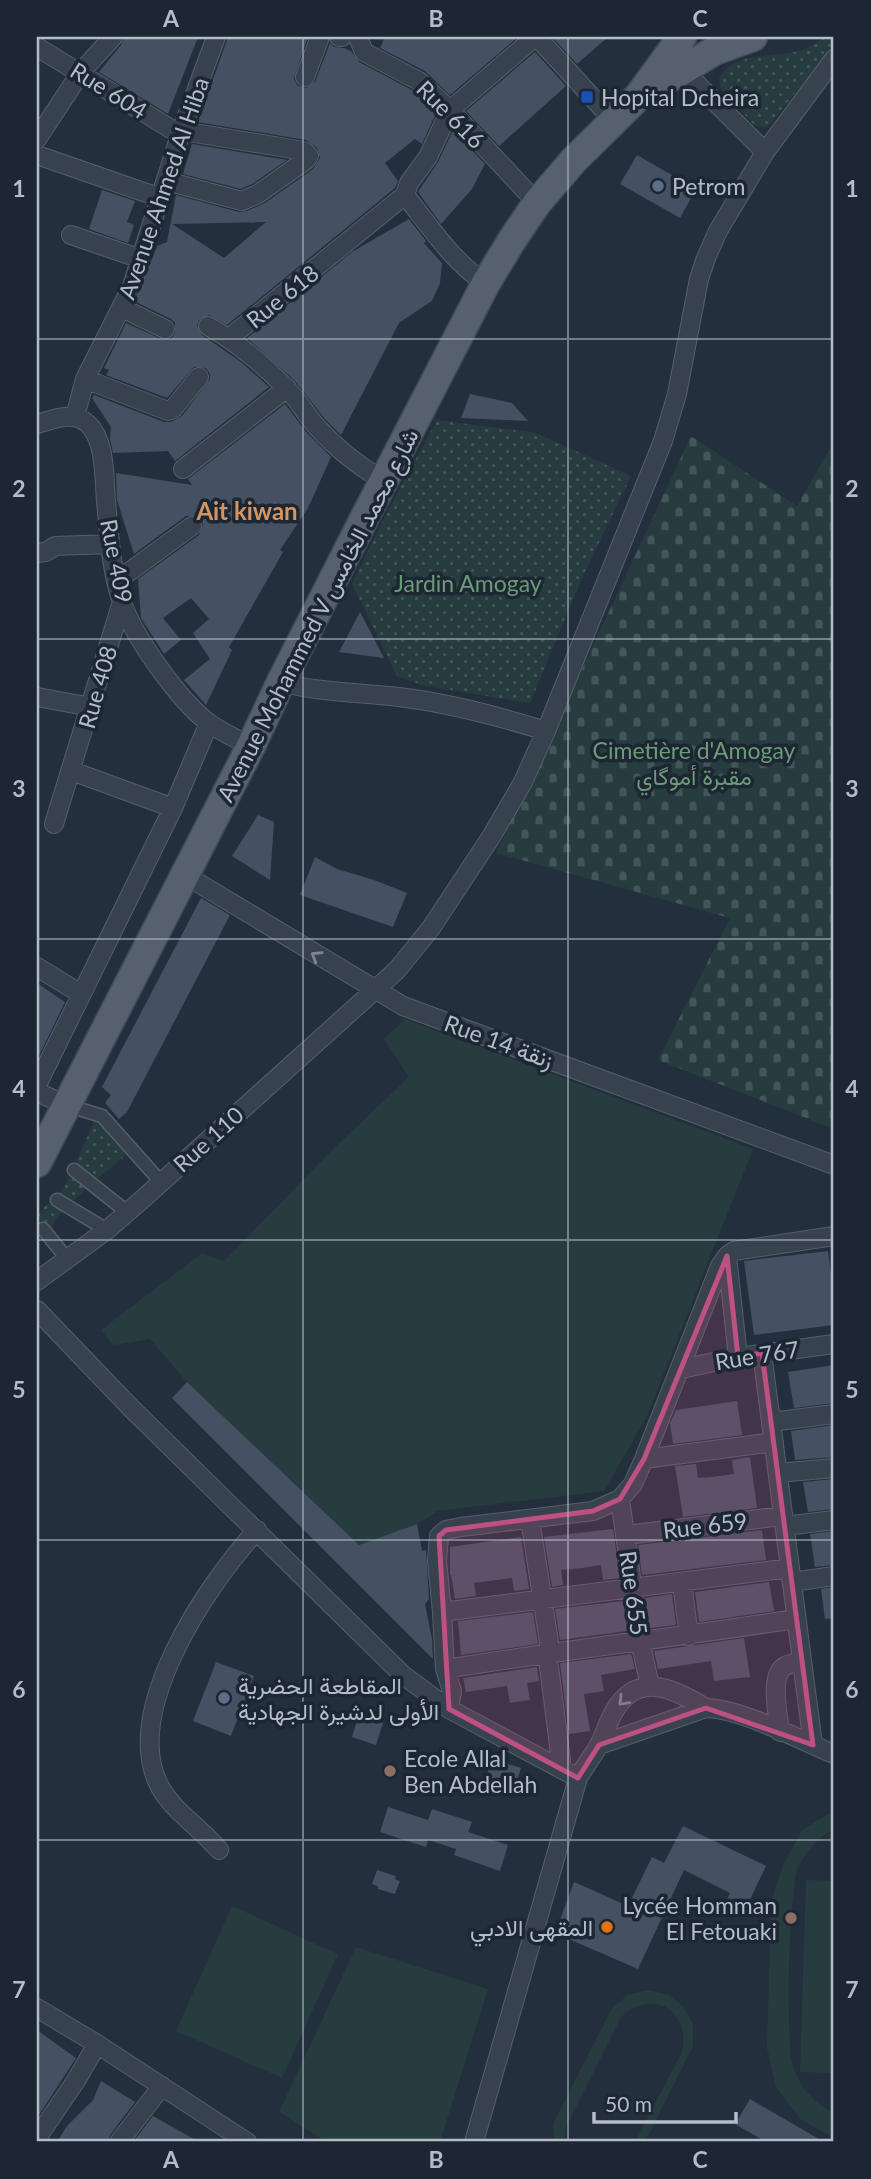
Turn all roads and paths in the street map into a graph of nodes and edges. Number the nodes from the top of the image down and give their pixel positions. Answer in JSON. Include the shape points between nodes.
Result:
{"nodes":[{"id":1,"x":113,"y":37,"type":"edge"},
{"id":2,"x":216,"y":37,"type":"edge"},
{"id":3,"x":320,"y":37,"type":"edge"},
{"id":4,"x":358,"y":37,"type":"edge"},
{"id":5,"x":536,"y":37,"type":"edge"},
{"id":6,"x":682,"y":37,"type":"edge"},
{"id":7,"x":753,"y":37,"type":"edge"},
{"id":8,"x":37,"y":47,"type":"edge"},
{"id":9,"x":834,"y":59,"type":"edge"},
{"id":10,"x":684,"y":71,"type":"junction"},
{"id":11,"x":81,"y":72,"type":"junction"},
{"id":12,"x":305,"y":77,"type":"dead end"},
{"id":13,"x":638,"y":97,"type":"junction"},
{"id":14,"x":450,"y":110,"type":"junction"},
{"id":15,"x":613,"y":120,"type":"junction"},
{"id":16,"x":181,"y":132,"type":"junction"},
{"id":17,"x":37,"y":139,"type":"edge"},
{"id":18,"x":765,"y":152,"type":"junction"},
{"id":19,"x":37,"y":155,"type":"edge"},
{"id":20,"x":163,"y":190,"type":"junction"},
{"id":21,"x":405,"y":195,"type":"junction"},
{"id":22,"x":537,"y":203,"type":"junction"},
{"id":23,"x":71,"y":235,"type":"dead end"},
{"id":24,"x":141,"y":259,"type":"junction"},
{"id":25,"x":486,"y":283,"type":"junction"},
{"id":26,"x":122,"y":308,"type":"junction"},
{"id":27,"x":208,"y":326,"type":"dead end"},
{"id":28,"x":165,"y":329,"type":"dead end"},
{"id":29,"x":229,"y":338,"type":"junction"},
{"id":30,"x":199,"y":377,"type":"dead end"},
{"id":31,"x":85,"y":379,"type":"junction"},
{"id":32,"x":287,"y":388,"type":"junction"},
{"id":33,"x":75,"y":417,"type":"junction"},
{"id":34,"x":37,"y":424,"type":"edge"},
{"id":35,"x":183,"y":469,"type":"dead end"},
{"id":36,"x":383,"y":480,"type":"junction"},
{"id":37,"x":192,"y":526,"type":"dead end"},
{"id":38,"x":110,"y":544,"type":"junction"},
{"id":39,"x":37,"y":553,"type":"edge"},
{"id":40,"x":118,"y":580,"type":"junction"},
{"id":41,"x":122,"y":602,"type":"junction"},
{"id":42,"x":281,"y":682,"type":"junction"},
{"id":43,"x":37,"y":698,"type":"edge"},
{"id":44,"x":91,"y":707,"type":"junction"},
{"id":45,"x":209,"y":723,"type":"junction"},
{"id":46,"x":546,"y":731,"type":"junction"},
{"id":47,"x":251,"y":746,"type":"junction"},
{"id":48,"x":72,"y":771,"type":"junction"},
{"id":49,"x":173,"y":808,"type":"junction"},
{"id":50,"x":54,"y":824,"type":"dead end"},
{"id":51,"x":185,"y":875,"type":"junction"},
{"id":52,"x":37,"y":967,"type":"edge"},
{"id":53,"x":375,"y":991,"type":"junction"},
{"id":54,"x":81,"y":994,"type":"junction"},
{"id":55,"x":37,"y":1085,"type":"edge"},
{"id":56,"x":37,"y":1092,"type":"edge"},
{"id":57,"x":66,"y":1105,"type":"junction"},
{"id":58,"x":37,"y":1163,"type":"edge"},
{"id":59,"x":834,"y":1165,"type":"edge"},
{"id":60,"x":74,"y":1170,"type":"dead end"},
{"id":61,"x":160,"y":1181,"type":"junction"},
{"id":62,"x":57,"y":1200,"type":"dead end"},
{"id":63,"x":127,"y":1212,"type":"junction"},
{"id":64,"x":43,"y":1229,"type":"dead end"},
{"id":65,"x":107,"y":1230,"type":"junction"},
{"id":66,"x":834,"y":1236,"type":"edge"},
{"id":67,"x":727,"y":1256,"type":"junction"},
{"id":68,"x":68,"y":1260,"type":"junction"},
{"id":69,"x":37,"y":1282,"type":"edge"},
{"id":70,"x":37,"y":1310,"type":"edge"},
{"id":71,"x":834,"y":1344,"type":"edge"},
{"id":72,"x":762,"y":1353,"type":"junction"},
{"id":73,"x":738,"y":1357,"type":"junction"},
{"id":74,"x":681,"y":1369,"type":"junction"},
{"id":75,"x":834,"y":1414,"type":"edge"},
{"id":76,"x":771,"y":1422,"type":"junction"},
{"id":77,"x":774,"y":1442,"type":"junction"},
{"id":78,"x":644,"y":1459,"type":"junction"},
{"id":79,"x":834,"y":1468,"type":"edge"},
{"id":80,"x":778,"y":1473,"type":"junction"},
{"id":81,"x":621,"y":1499,"type":"junction"},
{"id":82,"x":530,"y":1518,"type":"junction"},
{"id":83,"x":834,"y":1520,"type":"edge"},
{"id":84,"x":784,"y":1521,"type":"junction"},
{"id":85,"x":257,"y":1530,"type":"junction"},
{"id":86,"x":626,"y":1535,"type":"junction"},
{"id":87,"x":791,"y":1575,"type":"junction"},
{"id":88,"x":834,"y":1576,"type":"edge"},
{"id":89,"x":682,"y":1583,"type":"junction"},
{"id":90,"x":632,"y":1586,"type":"junction"},
{"id":91,"x":541,"y":1599,"type":"junction"},
{"id":92,"x":442,"y":1612,"type":"junction"},
{"id":93,"x":796,"y":1619,"type":"junction"},
{"id":94,"x":690,"y":1636,"type":"junction"},
{"id":95,"x":640,"y":1641,"type":"junction"},
{"id":96,"x":549,"y":1652,"type":"junction"},
{"id":97,"x":802,"y":1662,"type":"junction"},
{"id":98,"x":444,"y":1669,"type":"junction"},
{"id":99,"x":650,"y":1686,"type":"junction"},
{"id":100,"x":706,"y":1708,"type":"junction"},
{"id":101,"x":450,"y":1709,"type":"junction"},
{"id":102,"x":780,"y":1732,"type":"junction"},
{"id":103,"x":599,"y":1745,"type":"junction"},
{"id":104,"x":813,"y":1745,"type":"junction"},
{"id":105,"x":834,"y":1754,"type":"edge"},
{"id":106,"x":570,"y":1773,"type":"junction"},
{"id":107,"x":219,"y":1850,"type":"dead end"},
{"id":108,"x":37,"y":2008,"type":"edge"},
{"id":109,"x":97,"y":2044,"type":"junction"},
{"id":110,"x":162,"y":2086,"type":"junction"},
{"id":111,"x":37,"y":2138,"type":"edge"},
{"id":112,"x":235,"y":2139,"type":"edge"},
{"id":113,"x":119,"y":2142,"type":"edge"},
{"id":114,"x":474,"y":2142,"type":"edge"}],
"edges":[{"from":1,"to":11,"type":"street"},
{"from":2,"to":16,"type":"street","name":"Avenue Ahmed Al Hiba"},
{"from":3,"to":12,"type":"street"},
{"from":4,"to":14,"type":"street","name":"Rue 616","via":[[365,52],[410,74]]},
{"from":5,"to":14,"type":"street"},
{"from":5,"to":15,"type":"street"},
{"from":6,"to":13,"type":"main road","name":"Avenue Mohammed V شارع محمد الخامس"},
{"from":7,"to":10,"type":"main road","name":"Avenue Mohammed V شارع محمد الخامس","via":[[714,51]]},
{"from":8,"to":11,"type":"street","name":"Rue 604"},
{"from":9,"to":18,"type":"street","name":"Rue 110"},
{"from":10,"to":13,"type":"main road","name":"Avenue Mohammed V شارع محمد الخامس"},
{"from":10,"to":18,"type":"street"},
{"from":11,"to":16,"type":"street","name":"Rue 604"},
{"from":11,"to":17,"type":"street"},
{"from":13,"to":15,"type":"main road","name":"Avenue Mohammed V شارع محمد الخامس"},
{"from":14,"to":21,"type":"street"},
{"from":14,"to":22,"type":"street","name":"Rue 616"},
{"from":15,"to":22,"type":"main road","name":"Avenue Mohammed V شارع محمد الخامس"},
{"from":16,"to":20,"type":"street","name":"Avenue Ahmed Al Hiba"},
{"from":16,"to":20,"type":"street","via":[[304,151],[309,156],[242,201]]},
{"from":18,"to":46,"type":"street","name":"Rue 110","via":[[706,258],[663,442]]},
{"from":19,"to":20,"type":"street"},
{"from":20,"to":24,"type":"street","name":"Avenue Ahmed Al Hiba"},
{"from":21,"to":25,"type":"street","via":[[452,252]]},
{"from":21,"to":29,"type":"street","name":"Rue 618"},
{"from":22,"to":25,"type":"main road","name":"Avenue Mohammed V شارع محمد الخامس"},
{"from":23,"to":24,"type":"street"},
{"from":24,"to":26,"type":"street","name":"Avenue Ahmed Al Hiba"},
{"from":25,"to":36,"type":"main road","name":"Avenue Mohammed V شارع محمد الخامس"},
{"from":26,"to":28,"type":"street"},
{"from":26,"to":31,"type":"street","name":"Avenue Ahmed Al Hiba"},
{"from":27,"to":29,"type":"street"},
{"from":29,"to":32,"type":"street","name":"Rue 618"},
{"from":30,"to":31,"type":"street","via":[[168,411]]},
{"from":31,"to":33,"type":"street","name":"Avenue Ahmed Al Hiba"},
{"from":32,"to":35,"type":"street"},
{"from":32,"to":36,"type":"street","name":"Rue 618","via":[[334,445]]},
{"from":33,"to":34,"type":"street"},
{"from":33,"to":38,"type":"street","name":"Rue 409","via":[[87,423],[101,454]]},
{"from":36,"to":42,"type":"main road","name":"Avenue Mohammed V شارع محمد الخامس"},
{"from":37,"to":40,"type":"street"},
{"from":38,"to":39,"type":"street","via":[[55,546]]},
{"from":38,"to":40,"type":"street","name":"Rue 409"},
{"from":40,"to":41,"type":"street","name":"Rue 409"},
{"from":41,"to":44,"type":"street","name":"Rue 408"},
{"from":41,"to":45,"type":"street","name":"Rue 409","via":[[169,680]]},
{"from":42,"to":46,"type":"street","via":[[445,705]]},
{"from":42,"to":47,"type":"main road","name":"Avenue Mohammed V شارع محمد الخامس"},
{"from":43,"to":44,"type":"street"},
{"from":44,"to":48,"type":"street","name":"Rue 408"},
{"from":45,"to":47,"type":"street","name":"Rue 409"},
{"from":45,"to":49,"type":"street"},
{"from":46,"to":53,"type":"street","name":"Rue 110","via":[[491,837],[430,928]]},
{"from":47,"to":51,"type":"main road","name":"Avenue Mohammed V شارع محمد الخامس"},
{"from":48,"to":49,"type":"street"},
{"from":48,"to":50,"type":"street","name":"Rue 408"},
{"from":49,"to":54,"type":"street"},
{"from":53,"to":51,"type":"street","name":"Rue 14 زنقة","one_way":true},
{"from":51,"to":57,"type":"main road","name":"Avenue Mohammed V شارع محمد الخامس"},
{"from":52,"to":54,"type":"street"},
{"from":53,"to":59,"type":"street","name":"Rue 14 زنقة","via":[[403,1006]]},
{"from":53,"to":61,"type":"street","name":"Rue 110"},
{"from":54,"to":55,"type":"street"},
{"from":56,"to":57,"type":"street"},
{"from":57,"to":58,"type":"main road","name":"Avenue Mohammed V شارع محمد الخامس"},
{"from":57,"to":61,"type":"street","via":[[102,1116]]},
{"from":60,"to":63,"type":"street"},
{"from":61,"to":63,"type":"street","name":"Rue 110"},
{"from":62,"to":65,"type":"street"},
{"from":63,"to":65,"type":"street","name":"Rue 110"},
{"from":64,"to":68,"type":"street"},
{"from":65,"to":68,"type":"street","name":"Rue 110"},
{"from":66,"to":67,"type":"street","via":[[746,1248]]},
{"from":67,"to":73,"type":"street"},
{"from":67,"to":74,"type":"street"},
{"from":68,"to":69,"type":"street","name":"Rue 110"},
{"from":70,"to":85,"type":"street"},
{"from":71,"to":72,"type":"street","name":"Rue 767"},
{"from":72,"to":73,"type":"street","name":"Rue 767"},
{"from":72,"to":76,"type":"street"},
{"from":73,"to":74,"type":"street","name":"Rue 767"},
{"from":74,"to":78,"type":"street"},
{"from":75,"to":76,"type":"street"},
{"from":76,"to":77,"type":"street"},
{"from":77,"to":78,"type":"street"},
{"from":77,"to":80,"type":"street"},
{"from":78,"to":81,"type":"street"},
{"from":79,"to":80,"type":"street"},
{"from":80,"to":84,"type":"street"},
{"from":81,"to":82,"type":"street","via":[[593,1511]]},
{"from":81,"to":86,"type":"street","name":"Rue 655"},
{"from":82,"to":91,"type":"street"},
{"from":82,"to":92,"type":"street","via":[[461,1527],[439,1536]]},
{"from":83,"to":84,"type":"street","name":"Rue 659"},
{"from":84,"to":86,"type":"street","name":"Rue 659"},
{"from":84,"to":87,"type":"street"},
{"from":85,"to":101,"type":"street","via":[[403,1675]]},
{"from":85,"to":107,"type":"street","via":[[195,1615],[154,1703],[149,1732],[161,1788]]},
{"from":86,"to":90,"type":"street","name":"Rue 655"},
{"from":87,"to":88,"type":"street"},
{"from":87,"to":89,"type":"street"},
{"from":87,"to":93,"type":"street"},
{"from":89,"to":90,"type":"street"},
{"from":89,"to":94,"type":"street"},
{"from":90,"to":91,"type":"street"},
{"from":90,"to":95,"type":"street","name":"Rue 655"},
{"from":91,"to":92,"type":"street"},
{"from":91,"to":96,"type":"street"},
{"from":92,"to":98,"type":"street"},
{"from":93,"to":94,"type":"street"},
{"from":93,"to":97,"type":"street"},
{"from":94,"to":95,"type":"street"},
{"from":95,"to":96,"type":"street"},
{"from":95,"to":99,"type":"street","name":"Rue 655"},
{"from":96,"to":98,"type":"street"},
{"from":96,"to":106,"type":"street"},
{"from":97,"to":102,"type":"street","via":[[783,1666],[775,1681]]},
{"from":97,"to":104,"type":"street"},
{"from":98,"to":101,"type":"street","via":[[452,1691]]},
{"from":99,"to":100,"type":"street","via":[[668,1689]]},
{"from":99,"to":103,"type":"street","one_way":true,"via":[[619,1703]]},
{"from":100,"to":102,"type":"street"},
{"from":100,"to":103,"type":"street"},
{"from":101,"to":106,"type":"street"},
{"from":102,"to":104,"type":"street"},
{"from":103,"to":106,"type":"street"},
{"from":104,"to":105,"type":"street"},
{"from":106,"to":114,"type":"street"},
{"from":108,"to":109,"type":"street"},
{"from":109,"to":110,"type":"street"},
{"from":109,"to":111,"type":"street"},
{"from":110,"to":112,"type":"street"},
{"from":110,"to":113,"type":"street"}]}
